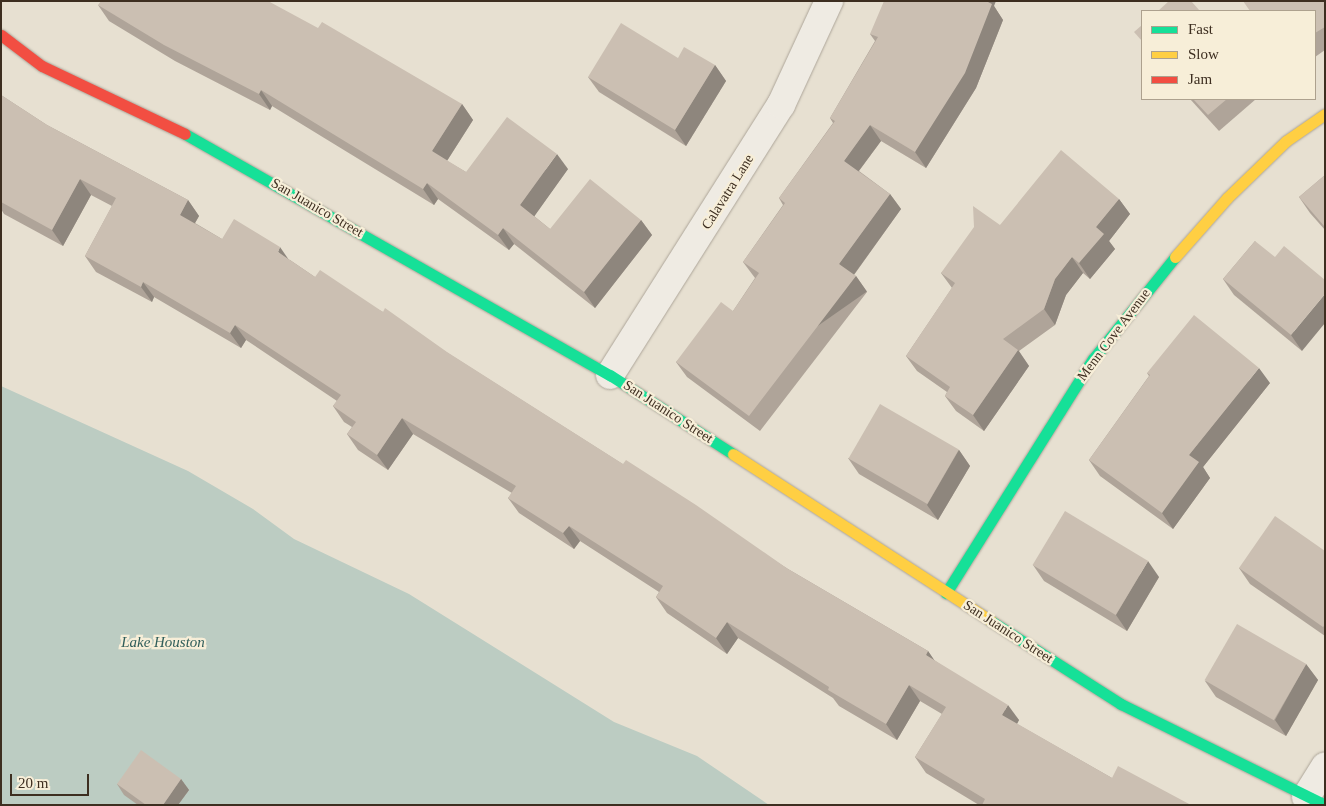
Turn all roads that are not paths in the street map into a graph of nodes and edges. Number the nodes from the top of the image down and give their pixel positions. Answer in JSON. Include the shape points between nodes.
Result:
{"nodes":[{"id":1,"x":830,"y":1,"type":"edge"},
{"id":2,"x":1,"y":35,"type":"edge"},
{"id":3,"x":1325,"y":114,"type":"edge"},
{"id":4,"x":610,"y":375,"type":"junction"},
{"id":5,"x":946,"y":593,"type":"junction"},
{"id":6,"x":1325,"y":766,"type":"edge"},
{"id":7,"x":1315,"y":801,"type":"edge"}],
"edges":[{"from":1,"to":4,"type":"street","name":"Calavatra Lane","via":[[781,105]]},
{"from":2,"to":4,"type":"street","name":"San Juanico Street","via":[[42,66],[168,124]]},
{"from":3,"to":5,"type":"street","name":"Menn Cove Avenue","via":[[1286,141],[1227,198],[1162,272],[1093,359]]},
{"from":4,"to":5,"type":"street","name":"San Juanico Street"},
{"from":5,"to":7,"type":"street","name":"San Juanico Street","via":[[1121,704]]},
{"from":6,"to":7,"type":"street"}]}
